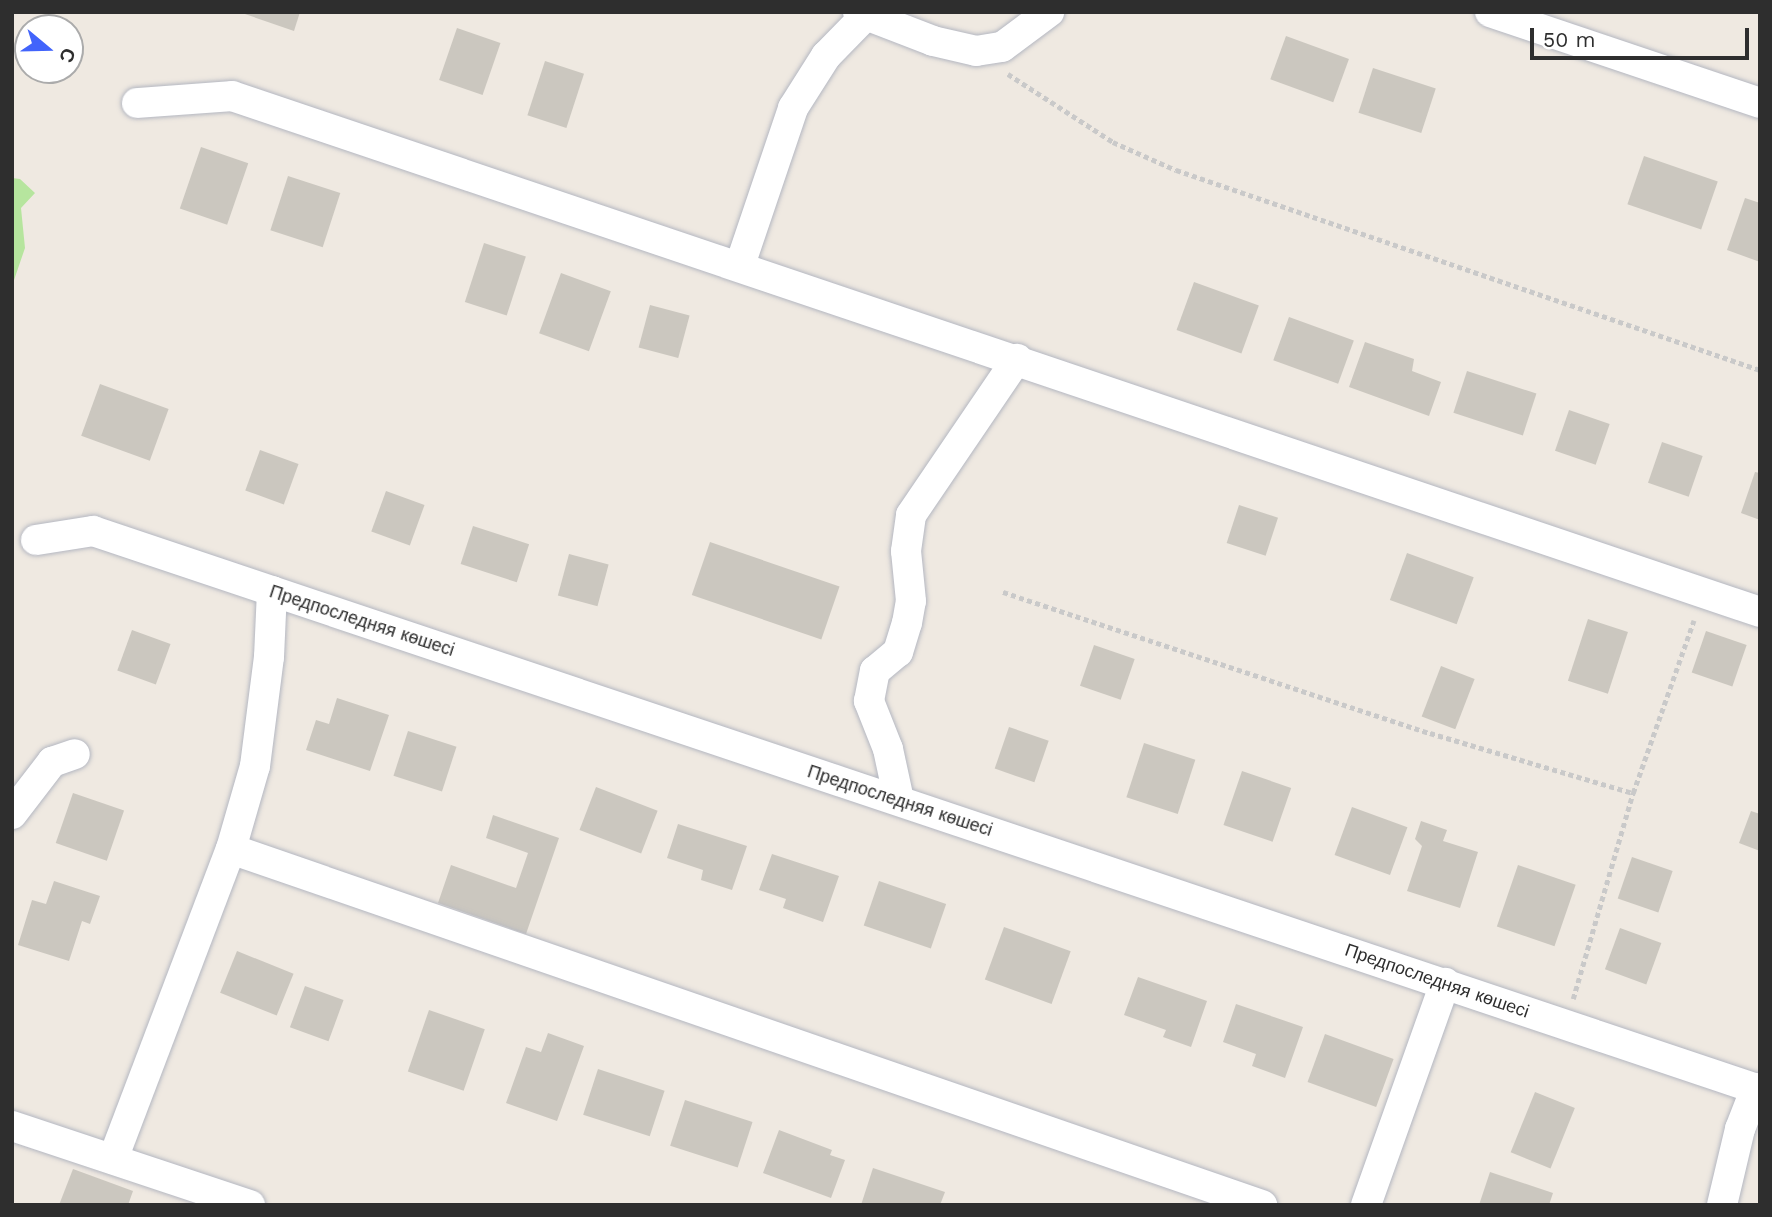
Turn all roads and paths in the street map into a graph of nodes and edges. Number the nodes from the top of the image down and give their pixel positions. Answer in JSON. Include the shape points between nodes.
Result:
{"nodes":[{"id":1,"x":1049,"y":12,"type":"edge"},
{"id":2,"x":1490,"y":12,"type":"edge"},
{"id":3,"x":862,"y":14,"type":"edge"},
{"id":4,"x":976,"y":51,"type":"junction"},
{"id":5,"x":137,"y":103,"type":"dead end"},
{"id":6,"x":1760,"y":103,"type":"edge"},
{"id":7,"x":740,"y":265,"type":"junction"},
{"id":8,"x":1017,"y":359,"type":"junction"},
{"id":9,"x":1760,"y":370,"type":"edge"},
{"id":10,"x":36,"y":540,"type":"dead end"},
{"id":11,"x":272,"y":591,"type":"junction"},
{"id":12,"x":1003,"y":592,"type":"dead end"},
{"id":13,"x":1703,"y":593,"type":"junction"},
{"id":14,"x":1760,"y":612,"type":"edge"},
{"id":15,"x":75,"y":754,"type":"dead end"},
{"id":16,"x":1633,"y":793,"type":"junction"},
{"id":17,"x":899,"y":800,"type":"junction"},
{"id":18,"x":12,"y":814,"type":"edge"},
{"id":19,"x":231,"y":849,"type":"junction"},
{"id":20,"x":1445,"y":983,"type":"junction"},
{"id":21,"x":1565,"y":1024,"type":"junction"},
{"id":22,"x":1758,"y":1089,"type":"edge"},
{"id":23,"x":12,"y":1126,"type":"edge"},
{"id":24,"x":113,"y":1159,"type":"junction"},
{"id":25,"x":250,"y":1205,"type":"edge"},
{"id":26,"x":1262,"y":1205,"type":"edge"},
{"id":27,"x":1366,"y":1205,"type":"edge"},
{"id":28,"x":1722,"y":1205,"type":"edge"}],
"edges":[{"from":1,"to":4,"type":"street","via":[[1002,47]]},
{"from":2,"to":6,"type":"street"},
{"from":3,"to":4,"type":"street"},
{"from":3,"to":7,"type":"street","via":[[826,56],[793,108]]},
{"from":4,"to":9,"type":"path","via":[[1113,142],[1176,170]]},
{"from":5,"to":7,"type":"street","via":[[232,96]]},
{"from":7,"to":8,"type":"street"},
{"from":8,"to":13,"type":"street"},
{"from":8,"to":17,"type":"street","via":[[911,515],[907,623],[898,652],[875,671],[869,701],[888,749]]},
{"from":10,"to":11,"type":"street","name":"Предпоследняя көшесі","via":[[93,531]]},
{"from":11,"to":17,"type":"street","name":"Предпоследняя көшесі"},
{"from":11,"to":19,"type":"street","via":[[262,726]]},
{"from":12,"to":16,"type":"path","via":[[1430,733]]},
{"from":13,"to":14,"type":"street"},
{"from":13,"to":16,"type":"path"},
{"from":15,"to":18,"type":"street","via":[[52,762]]},
{"from":16,"to":21,"type":"path"},
{"from":17,"to":20,"type":"street","name":"Предпоследняя көшесі"},
{"from":19,"to":24,"type":"street"},
{"from":19,"to":26,"type":"street"},
{"from":20,"to":21,"type":"street","name":"Предпоследняя көшесі"},
{"from":20,"to":27,"type":"street"},
{"from":21,"to":22,"type":"street","name":"Предпоследняя көшесі"},
{"from":22,"to":28,"type":"street","via":[[1740,1129]]},
{"from":23,"to":24,"type":"street"},
{"from":24,"to":25,"type":"street"}]}
